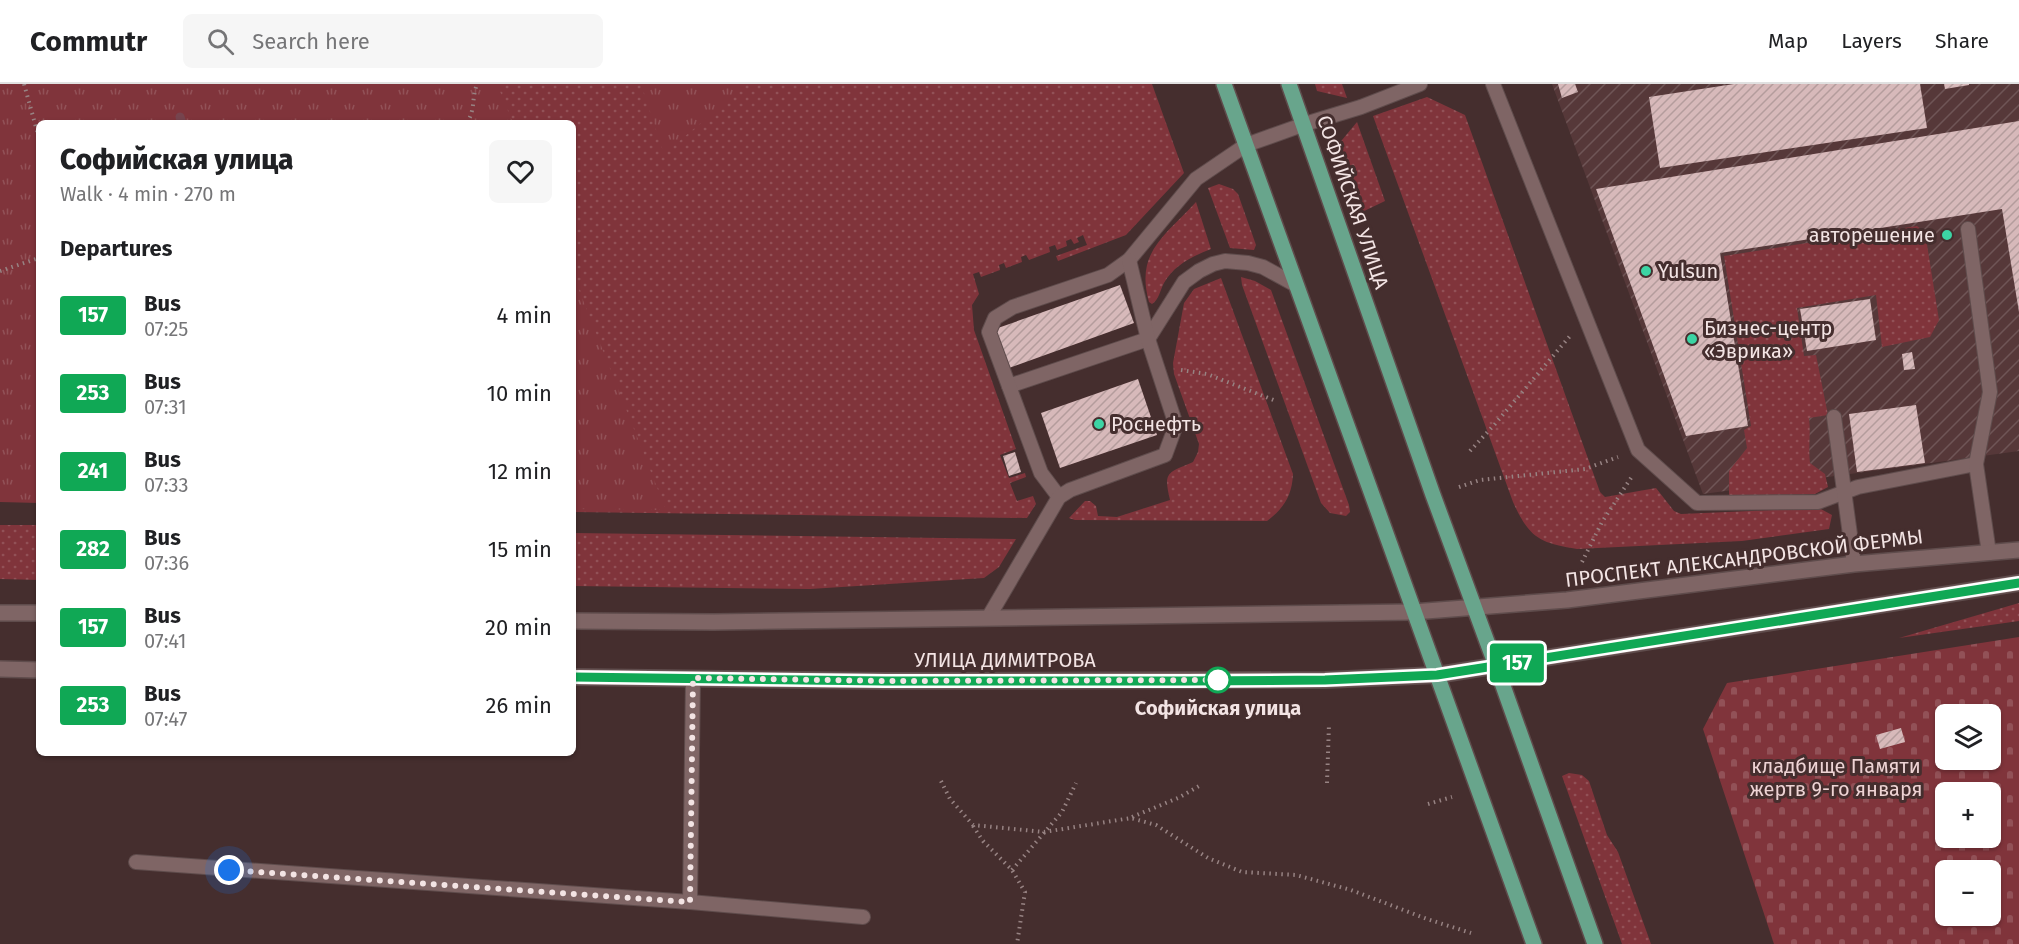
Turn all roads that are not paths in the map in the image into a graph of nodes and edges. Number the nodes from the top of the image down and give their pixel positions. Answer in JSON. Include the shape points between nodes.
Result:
{"nodes":[{"id":1,"x":1224,"y":84,"type":"edge"},
{"id":2,"x":1289,"y":84,"type":"edge"},
{"id":3,"x":1420,"y":84,"type":"edge"},
{"id":4,"x":1494,"y":84,"type":"edge"},
{"id":5,"x":1305,"y":124,"type":"junction"},
{"id":6,"x":1246,"y":146,"type":"junction"},
{"id":7,"x":1968,"y":229,"type":"dead end"},
{"id":8,"x":1129,"y":260,"type":"junction"},
{"id":9,"x":1296,"y":285,"type":"junction"},
{"id":10,"x":1148,"y":339,"type":"junction"},
{"id":11,"x":1009,"y":387,"type":"junction"},
{"id":12,"x":1834,"y":417,"type":"dead end"},
{"id":13,"x":1976,"y":464,"type":"junction"},
{"id":14,"x":1844,"y":494,"type":"junction"},
{"id":15,"x":1059,"y":497,"type":"junction"},
{"id":16,"x":2019,"y":550,"type":"edge"},
{"id":17,"x":1989,"y":553,"type":"junction"},
{"id":18,"x":1854,"y":564,"type":"junction"},
{"id":19,"x":2019,"y":583,"type":"edge"},
{"id":20,"x":1474,"y":609,"type":"junction"},
{"id":21,"x":1413,"y":612,"type":"junction"},
{"id":22,"x":0,"y":613,"type":"edge"},
{"id":23,"x":36,"y":613,"type":"edge"},
{"id":24,"x":988,"y":618,"type":"junction"},
{"id":25,"x":576,"y":621,"type":"edge"},
{"id":26,"x":1496,"y":666,"type":"junction"},
{"id":27,"x":0,"y":669,"type":"edge"},
{"id":28,"x":36,"y":670,"type":"edge"},
{"id":29,"x":1437,"y":675,"type":"junction"},
{"id":30,"x":576,"y":677,"type":"edge"},
{"id":31,"x":693,"y":678,"type":"junction"},
{"id":32,"x":136,"y":862,"type":"dead end"},
{"id":33,"x":690,"y":902,"type":"junction"},
{"id":34,"x":863,"y":917,"type":"dead end"},
{"id":35,"x":1534,"y":944,"type":"edge"},
{"id":36,"x":1595,"y":944,"type":"edge"}],
"edges":[{"from":1,"to":6,"type":"main road"},
{"from":2,"to":5,"type":"main road","name":"СОФИЙСКАЯ УЛИЦА"},
{"from":3,"to":5,"type":"lane"},
{"from":4,"to":14,"type":"lane","via":[[1642,453],[1697,502],[1818,502]]},
{"from":5,"to":6,"type":"lane"},
{"from":5,"to":20,"type":"main road","name":"СОФИЙСКАЯ УЛИЦА"},
{"from":6,"to":8,"type":"lane","via":[[1196,179]]},
{"from":6,"to":9,"type":"main road"},
{"from":7,"to":13,"type":"lane","via":[[1990,392]]},
{"from":8,"to":10,"type":"lane"},
{"from":8,"to":11,"type":"lane","via":[[1108,275],[1013,307],[995,318],[989,332]]},
{"from":9,"to":10,"type":"lane","via":[[1248,263],[1213,264],[1184,282]]},
{"from":9,"to":21,"type":"main road"},
{"from":10,"to":11,"type":"lane"},
{"from":10,"to":15,"type":"lane","via":[[1176,425],[1165,455]]},
{"from":11,"to":15,"type":"lane","via":[[1041,473]]},
{"from":12,"to":14,"type":"lane"},
{"from":13,"to":14,"type":"lane"},
{"from":13,"to":17,"type":"lane"},
{"from":14,"to":18,"type":"lane"},
{"from":15,"to":24,"type":"lane"},
{"from":16,"to":17,"type":"street","name":"ПРОСПЕКТ АЛЕКСАНДРОВСКОЙ ФЕРМЫ"},
{"from":17,"to":18,"type":"street","name":"ПРОСПЕКТ АЛЕКСАНДРОВСКОЙ ФЕРМЫ"},
{"from":18,"to":20,"type":"street","name":"ПРОСПЕКТ АЛЕКСАНДРОВСКОЙ ФЕРМЫ"},
{"from":19,"to":26,"type":"street"},
{"from":20,"to":21,"type":"street","name":"ПРОСПЕКТ АЛЕКСАНДРОВСКОЙ ФЕРМЫ"},
{"from":20,"to":26,"type":"main road","name":"СОФИЙСКАЯ УЛИЦА"},
{"from":21,"to":24,"type":"street","name":"УЛИЦА ДИМИТРОВА"},
{"from":21,"to":29,"type":"main road"},
{"from":22,"to":23,"type":"street"},
{"from":24,"to":25,"type":"street","name":"УЛИЦА ДИМИТРОВА"},
{"from":26,"to":29,"type":"street","name":"УЛИЦА ДИМИТРОВА"},
{"from":26,"to":36,"type":"main road","name":"СОФИЙСКАЯ УЛИЦА"},
{"from":27,"to":28,"type":"street"},
{"from":29,"to":31,"type":"street","name":"УЛИЦА ДИМИТРОВА","via":[[1325,680]]},
{"from":29,"to":35,"type":"main road"},
{"from":30,"to":31,"type":"street","name":"УЛИЦА ДИМИТРОВА"},
{"from":31,"to":33,"type":"lane"},
{"from":32,"to":33,"type":"lane"},
{"from":33,"to":34,"type":"lane"}]}
